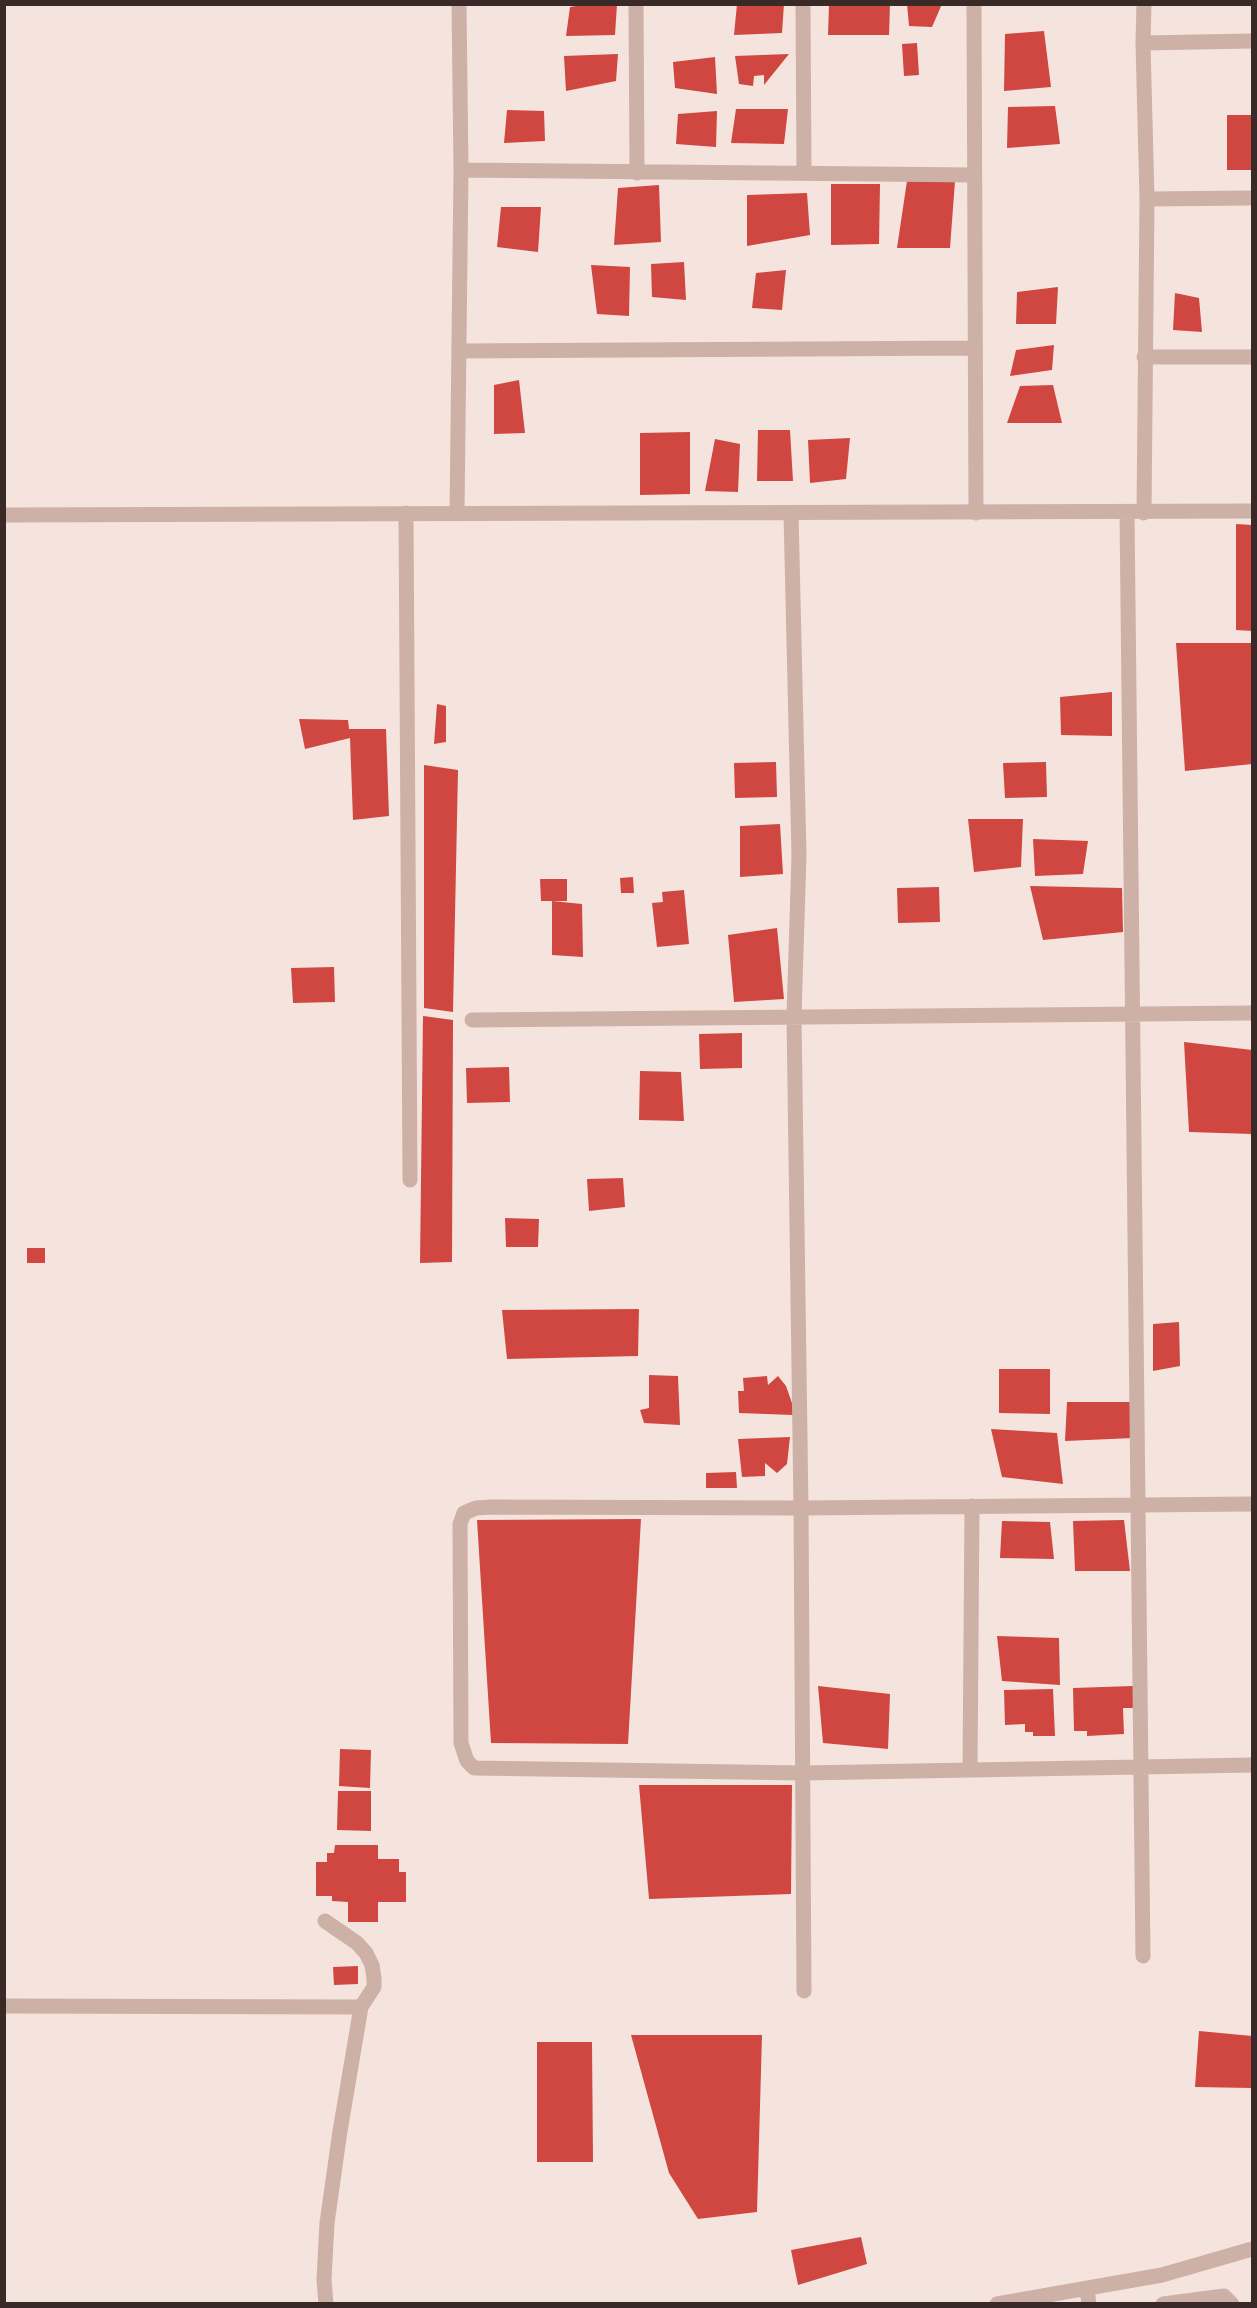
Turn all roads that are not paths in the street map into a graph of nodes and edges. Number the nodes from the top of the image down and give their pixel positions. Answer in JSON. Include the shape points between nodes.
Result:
{"nodes":[{"id":1,"x":459,"y":4,"type":"edge"},
{"id":2,"x":636,"y":4,"type":"edge"},
{"id":3,"x":803,"y":4,"type":"edge"},
{"id":4,"x":974,"y":4,"type":"edge"},
{"id":5,"x":1144,"y":4,"type":"edge"},
{"id":6,"x":1252,"y":41,"type":"edge"},
{"id":7,"x":1143,"y":43,"type":"junction"},
{"id":8,"x":461,"y":170,"type":"junction"},
{"id":9,"x":804,"y":172,"type":"junction"},
{"id":10,"x":637,"y":173,"type":"junction"},
{"id":11,"x":974,"y":175,"type":"junction"},
{"id":12,"x":1252,"y":198,"type":"edge"},
{"id":13,"x":1147,"y":199,"type":"junction"},
{"id":14,"x":975,"y":348,"type":"junction"},
{"id":15,"x":459,"y":351,"type":"junction"},
{"id":16,"x":1144,"y":357,"type":"junction"},
{"id":17,"x":1252,"y":357,"type":"edge"},
{"id":18,"x":1252,"y":512,"type":"edge"},
{"id":19,"x":406,"y":513,"type":"junction"},
{"id":20,"x":457,"y":513,"type":"junction"},
{"id":21,"x":791,"y":513,"type":"junction"},
{"id":22,"x":976,"y":513,"type":"junction"},
{"id":23,"x":1127,"y":513,"type":"junction"},
{"id":24,"x":1144,"y":513,"type":"junction"},
{"id":25,"x":4,"y":515,"type":"edge"},
{"id":26,"x":1252,"y":1013,"type":"edge"},
{"id":27,"x":1133,"y":1015,"type":"junction"},
{"id":28,"x":794,"y":1016,"type":"junction"},
{"id":29,"x":472,"y":1020,"type":"dead end"},
{"id":30,"x":410,"y":1180,"type":"dead end"},
{"id":31,"x":1252,"y":1504,"type":"edge"},
{"id":32,"x":972,"y":1506,"type":"junction"},
{"id":33,"x":1137,"y":1506,"type":"junction"},
{"id":34,"x":801,"y":1508,"type":"junction"},
{"id":35,"x":1252,"y":1765,"type":"edge"},
{"id":36,"x":1140,"y":1767,"type":"junction"},
{"id":37,"x":970,"y":1770,"type":"junction"},
{"id":38,"x":803,"y":1773,"type":"junction"},
{"id":39,"x":325,"y":1922,"type":"dead end"},
{"id":40,"x":1143,"y":1956,"type":"dead end"},
{"id":41,"x":804,"y":1991,"type":"dead end"},
{"id":42,"x":4,"y":2006,"type":"edge"},
{"id":43,"x":361,"y":2007,"type":"junction"},
{"id":44,"x":1252,"y":2249,"type":"edge"},
{"id":45,"x":1088,"y":2296,"type":"edge"},
{"id":46,"x":326,"y":2304,"type":"edge"},
{"id":47,"x":997,"y":2304,"type":"edge"},
{"id":48,"x":1163,"y":2304,"type":"edge"},
{"id":49,"x":1232,"y":2304,"type":"edge"}],
"edges":[{"from":1,"to":8,"type":"street"},
{"from":2,"to":10,"type":"street"},
{"from":3,"to":9,"type":"street"},
{"from":4,"to":11,"type":"street"},
{"from":5,"to":7,"type":"street"},
{"from":6,"to":7,"type":"street"},
{"from":7,"to":13,"type":"street"},
{"from":8,"to":10,"type":"street"},
{"from":8,"to":15,"type":"street"},
{"from":9,"to":10,"type":"street"},
{"from":9,"to":11,"type":"street"},
{"from":11,"to":14,"type":"street"},
{"from":12,"to":13,"type":"street"},
{"from":13,"to":16,"type":"street"},
{"from":14,"to":15,"type":"street"},
{"from":14,"to":22,"type":"street"},
{"from":15,"to":20,"type":"street"},
{"from":16,"to":17,"type":"street"},
{"from":16,"to":24,"type":"street"},
{"from":18,"to":24,"type":"street"},
{"from":19,"to":20,"type":"street"},
{"from":19,"to":25,"type":"street"},
{"from":19,"to":30,"type":"street"},
{"from":20,"to":21,"type":"street"},
{"from":21,"to":22,"type":"street"},
{"from":21,"to":28,"type":"street","via":[[799,855]]},
{"from":22,"to":23,"type":"street"},
{"from":23,"to":24,"type":"street"},
{"from":23,"to":27,"type":"street"},
{"from":26,"to":27,"type":"street"},
{"from":27,"to":28,"type":"street"},
{"from":27,"to":33,"type":"street"},
{"from":28,"to":29,"type":"street"},
{"from":28,"to":34,"type":"street"},
{"from":31,"to":33,"type":"street"},
{"from":32,"to":33,"type":"street"},
{"from":32,"to":34,"type":"street"},
{"from":32,"to":37,"type":"street"},
{"from":33,"to":36,"type":"street"},
{"from":34,"to":38,"type":"street"},
{"from":34,"to":38,"type":"street","via":[[491,1507],[464,1513],[460,1524],[461,1731],[463,1752],[474,1768]]},
{"from":35,"to":36,"type":"street"},
{"from":36,"to":37,"type":"street"},
{"from":36,"to":40,"type":"street"},
{"from":37,"to":38,"type":"street"},
{"from":38,"to":41,"type":"street"},
{"from":39,"to":43,"type":"street","via":[[357,1943],[372,1965],[374,1987]]},
{"from":42,"to":43,"type":"street"},
{"from":43,"to":46,"type":"street","via":[[327,2223]]},
{"from":44,"to":45,"type":"street"},
{"from":45,"to":47,"type":"street"},
{"from":48,"to":49,"type":"street","via":[[1213,2296],[1224,2296]]}]}
